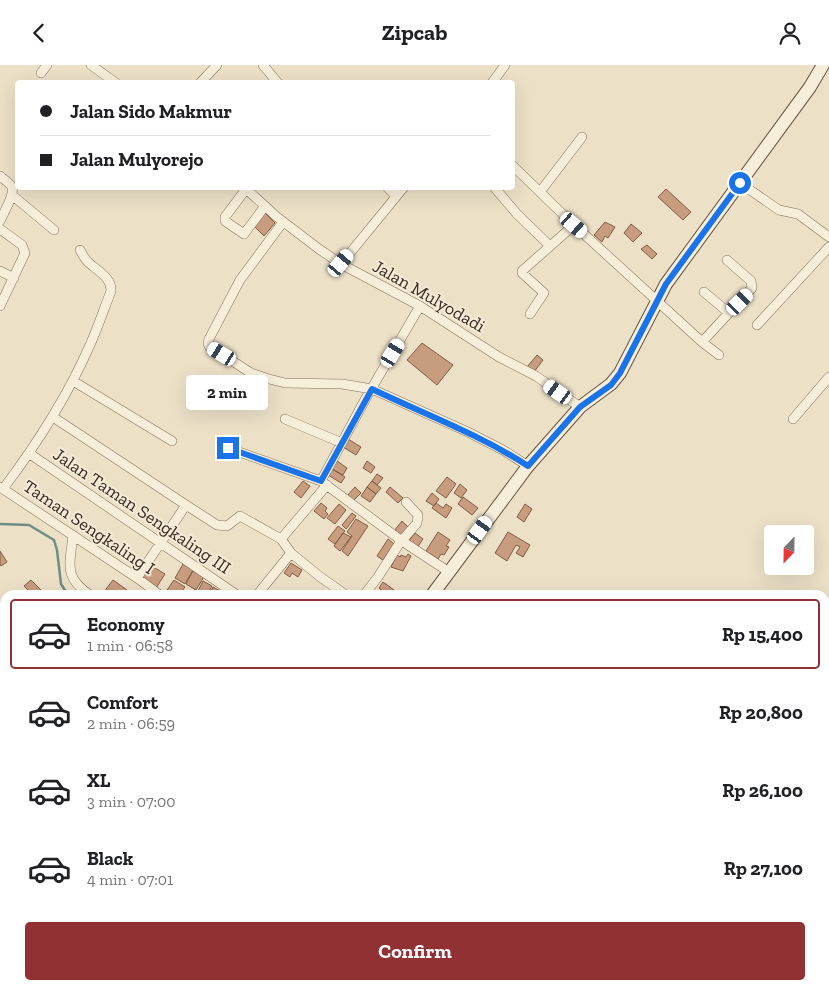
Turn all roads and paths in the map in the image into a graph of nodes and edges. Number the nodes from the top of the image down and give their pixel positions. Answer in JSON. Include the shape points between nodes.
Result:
{"nodes":[{"id":1,"x":47,"y":65,"type":"edge"},
{"id":2,"x":91,"y":65,"type":"edge"},
{"id":3,"x":216,"y":65,"type":"edge"},
{"id":4,"x":263,"y":65,"type":"edge"},
{"id":5,"x":505,"y":65,"type":"edge"},
{"id":6,"x":823,"y":65,"type":"edge"},
{"id":7,"x":41,"y":73,"type":"dead end"},
{"id":8,"x":112,"y":80,"type":"edge"},
{"id":9,"x":203,"y":80,"type":"edge"},
{"id":10,"x":276,"y":80,"type":"edge"},
{"id":11,"x":494,"y":80,"type":"edge"},
{"id":12,"x":582,"y":137,"type":"dead end"},
{"id":13,"x":515,"y":168,"type":"edge"},
{"id":14,"x":0,"y":176,"type":"edge"},
{"id":15,"x":740,"y":183,"type":"junction"},
{"id":16,"x":244,"y":190,"type":"edge"},
{"id":17,"x":247,"y":190,"type":"edge"},
{"id":18,"x":390,"y":190,"type":"edge"},
{"id":19,"x":401,"y":190,"type":"edge"},
{"id":20,"x":497,"y":190,"type":"edge"},
{"id":21,"x":540,"y":192,"type":"junction"},
{"id":22,"x":12,"y":195,"type":"junction"},
{"id":23,"x":396,"y":196,"type":"junction"},
{"id":24,"x":266,"y":206,"type":"junction"},
{"id":25,"x":0,"y":221,"type":"edge"},
{"id":26,"x":283,"y":222,"type":"junction"},
{"id":27,"x":574,"y":225,"type":"junction"},
{"id":28,"x":0,"y":229,"type":"edge"},
{"id":29,"x":54,"y":230,"type":"dead end"},
{"id":30,"x":829,"y":237,"type":"edge"},
{"id":31,"x":549,"y":245,"type":"junction"},
{"id":32,"x":829,"y":247,"type":"edge"},
{"id":33,"x":80,"y":250,"type":"dead end"},
{"id":34,"x":728,"y":260,"type":"dead end"},
{"id":35,"x":341,"y":263,"type":"junction"},
{"id":36,"x":0,"y":271,"type":"edge"},
{"id":37,"x":14,"y":278,"type":"junction"},
{"id":38,"x":704,"y":292,"type":"dead end"},
{"id":39,"x":657,"y":299,"type":"junction"},
{"id":40,"x":0,"y":306,"type":"edge"},
{"id":41,"x":420,"y":306,"type":"junction"},
{"id":42,"x":729,"y":313,"type":"junction"},
{"id":43,"x":530,"y":314,"type":"dead end"},
{"id":44,"x":757,"y":325,"type":"dead end"},
{"id":45,"x":702,"y":342,"type":"junction"},
{"id":46,"x":719,"y":355,"type":"dead end"},
{"id":47,"x":829,"y":377,"type":"edge"},
{"id":48,"x":72,"y":381,"type":"junction"},
{"id":49,"x":370,"y":392,"type":"junction"},
{"id":50,"x":580,"y":407,"type":"junction"},
{"id":51,"x":53,"y":417,"type":"junction"},
{"id":52,"x":285,"y":419,"type":"dead end"},
{"id":53,"x":793,"y":419,"type":"dead end"},
{"id":54,"x":172,"y":441,"type":"dead end"},
{"id":55,"x":342,"y":443,"type":"junction"},
{"id":56,"x":228,"y":448,"type":"dead end"},
{"id":57,"x":30,"y":454,"type":"junction"},
{"id":58,"x":528,"y":466,"type":"junction"},
{"id":59,"x":324,"y":483,"type":"junction"},
{"id":60,"x":1,"y":488,"type":"edge"},
{"id":61,"x":406,"y":502,"type":"dead end"},
{"id":62,"x":186,"y":505,"type":"junction"},
{"id":63,"x":73,"y":535,"type":"junction"},
{"id":64,"x":281,"y":539,"type":"junction"},
{"id":65,"x":402,"y":541,"type":"junction"},
{"id":66,"x":161,"y":544,"type":"junction"},
{"id":67,"x":292,"y":553,"type":"junction"},
{"id":68,"x":449,"y":572,"type":"junction"},
{"id":69,"x":137,"y":578,"type":"junction"},
{"id":70,"x":82,"y":590,"type":"edge"},
{"id":71,"x":153,"y":590,"type":"edge"},
{"id":72,"x":230,"y":590,"type":"edge"},
{"id":73,"x":262,"y":590,"type":"edge"},
{"id":74,"x":339,"y":590,"type":"edge"},
{"id":75,"x":368,"y":590,"type":"edge"},
{"id":76,"x":436,"y":590,"type":"edge"}],
"edges":[{"from":1,"to":7,"type":"street"},
{"from":2,"to":8,"type":"street"},
{"from":3,"to":9,"type":"street"},
{"from":4,"to":10,"type":"street"},
{"from":5,"to":11,"type":"street"},
{"from":6,"to":15,"type":"main road"},
{"from":12,"to":21,"type":"street"},
{"from":13,"to":21,"type":"street"},
{"from":14,"to":22,"type":"street","via":[[12,187]]},
{"from":15,"to":30,"type":"street","via":[[779,210],[798,214]]},
{"from":15,"to":39,"type":"main road"},
{"from":16,"to":24,"type":"street","via":[[225,221],[244,234]]},
{"from":17,"to":24,"type":"street","name":"Jalan Mulyodadi"},
{"from":18,"to":23,"type":"street"},
{"from":19,"to":23,"type":"street"},
{"from":20,"to":31,"type":"street"},
{"from":21,"to":27,"type":"street"},
{"from":22,"to":25,"type":"street"},
{"from":22,"to":29,"type":"street"},
{"from":23,"to":35,"type":"street"},
{"from":24,"to":26,"type":"street","name":"Jalan Mulyodadi"},
{"from":26,"to":35,"type":"street","name":"Jalan Mulyodadi"},
{"from":26,"to":49,"type":"street","via":[[240,280],[208,344],[262,377],[285,383],[342,384]]},
{"from":27,"to":31,"type":"street"},
{"from":27,"to":39,"type":"street"},
{"from":28,"to":37,"type":"street","via":[[25,249]]},
{"from":31,"to":43,"type":"street","via":[[522,271],[544,293]]},
{"from":32,"to":44,"type":"street"},
{"from":33,"to":48,"type":"street","via":[[111,286],[90,345]]},
{"from":34,"to":42,"type":"street","via":[[753,285]]},
{"from":35,"to":41,"type":"street","name":"Jalan Mulyodadi"},
{"from":36,"to":37,"type":"street"},
{"from":37,"to":40,"type":"street"},
{"from":38,"to":42,"type":"street"},
{"from":39,"to":45,"type":"street"},
{"from":39,"to":50,"type":"main road","via":[[620,373],[611,385]]},
{"from":41,"to":49,"type":"street"},
{"from":41,"to":50,"type":"street","name":"Jalan Mulyodadi","via":[[499,357],[536,376]]},
{"from":42,"to":45,"type":"street"},
{"from":45,"to":46,"type":"street"},
{"from":47,"to":53,"type":"street"},
{"from":48,"to":51,"type":"street"},
{"from":48,"to":54,"type":"street"},
{"from":49,"to":55,"type":"street"},
{"from":49,"to":58,"type":"street","via":[[468,432]]},
{"from":50,"to":58,"type":"main road"},
{"from":51,"to":57,"type":"street"},
{"from":51,"to":62,"type":"street"},
{"from":52,"to":55,"type":"street"},
{"from":55,"to":59,"type":"street"},
{"from":56,"to":59,"type":"street"},
{"from":57,"to":60,"type":"street"},
{"from":57,"to":66,"type":"street","name":"Jalan Taman Sengkaling III"},
{"from":58,"to":68,"type":"main road"},
{"from":59,"to":64,"type":"street"},
{"from":59,"to":65,"type":"street"},
{"from":60,"to":63,"type":"street","name":"Taman Sengkaling I"},
{"from":61,"to":65,"type":"street","via":[[418,519]]},
{"from":62,"to":64,"type":"street","via":[[217,525],[227,526],[240,516]]},
{"from":62,"to":66,"type":"street"},
{"from":63,"to":69,"type":"street","name":"Taman Sengkaling I"},
{"from":63,"to":70,"type":"street","via":[[72,580]]},
{"from":64,"to":67,"type":"street"},
{"from":65,"to":68,"type":"street"},
{"from":65,"to":75,"type":"street"},
{"from":66,"to":69,"type":"street"},
{"from":66,"to":72,"type":"street","name":"Jalan Taman Sengkaling III"},
{"from":67,"to":73,"type":"street"},
{"from":67,"to":74,"type":"street"},
{"from":68,"to":76,"type":"main road"},
{"from":69,"to":71,"type":"street","name":"Taman Sengkaling I"}]}
